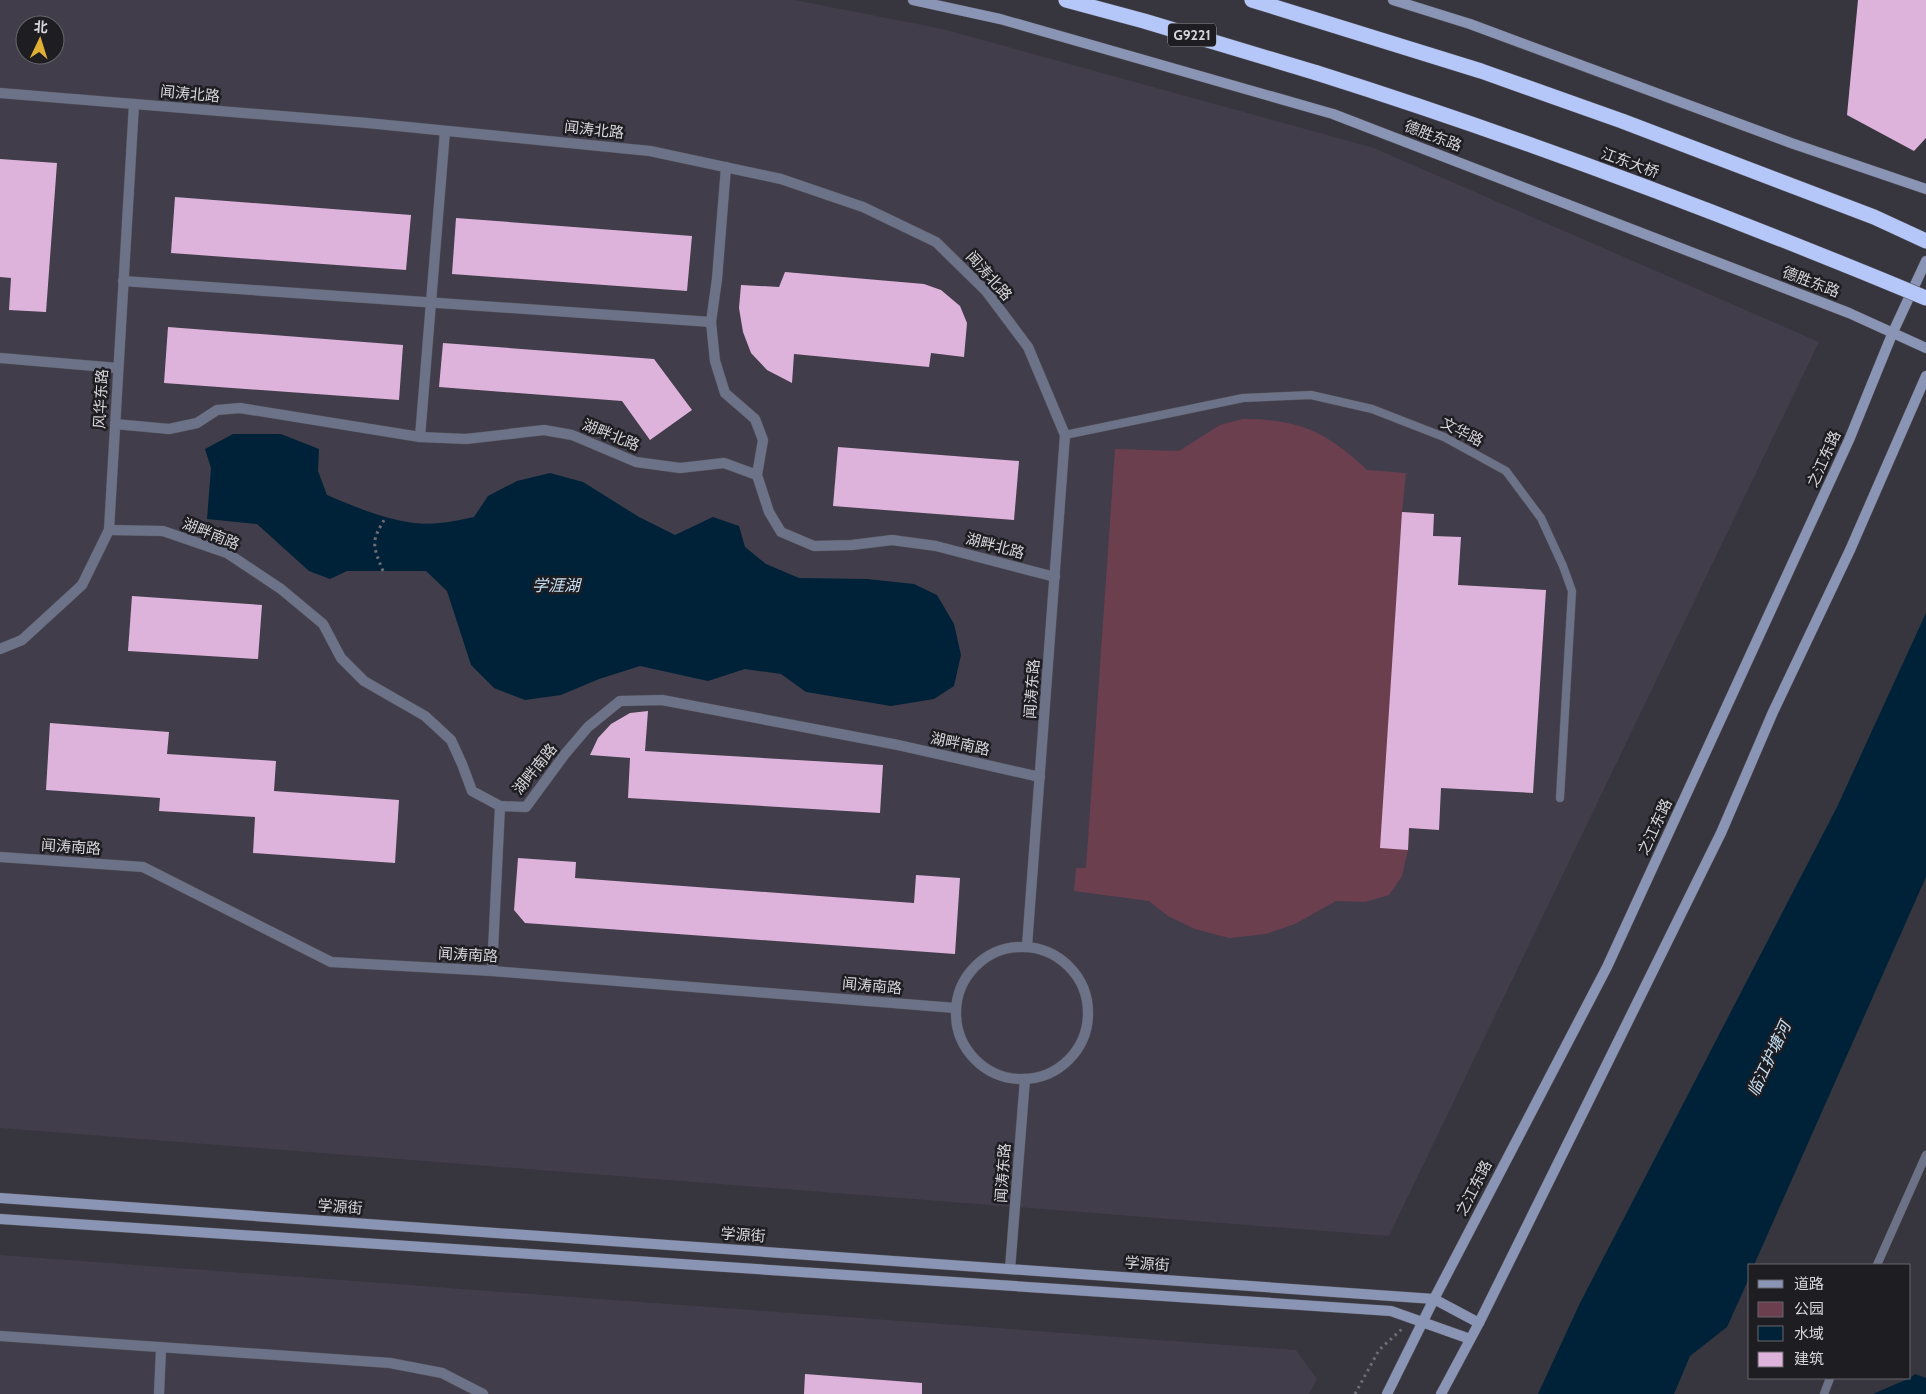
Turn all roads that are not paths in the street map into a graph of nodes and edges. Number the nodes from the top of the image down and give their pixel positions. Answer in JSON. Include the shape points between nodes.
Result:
{"nodes":[{"id":1,"x":913,"y":0,"type":"edge"},
{"id":2,"x":1066,"y":0,"type":"edge"},
{"id":3,"x":1252,"y":0,"type":"edge"},
{"id":4,"x":1393,"y":0,"type":"edge"},
{"id":5,"x":0,"y":93,"type":"edge"},
{"id":6,"x":134,"y":104,"type":"junction"},
{"id":7,"x":445,"y":131,"type":"junction"},
{"id":8,"x":726,"y":167,"type":"junction"},
{"id":9,"x":1926,"y":189,"type":"edge"},
{"id":10,"x":1926,"y":240,"type":"edge"},
{"id":11,"x":1926,"y":261,"type":"edge"},
{"id":12,"x":123,"y":281,"type":"junction"},
{"id":13,"x":1926,"y":298,"type":"edge"},
{"id":14,"x":431,"y":303,"type":"junction"},
{"id":15,"x":711,"y":322,"type":"junction"},
{"id":16,"x":1893,"y":332,"type":"junction"},
{"id":17,"x":1926,"y":348,"type":"edge"},
{"id":18,"x":0,"y":358,"type":"edge"},
{"id":19,"x":118,"y":368,"type":"junction"},
{"id":20,"x":1926,"y":376,"type":"edge"},
{"id":21,"x":115,"y":424,"type":"junction"},
{"id":22,"x":1066,"y":435,"type":"junction"},
{"id":23,"x":420,"y":437,"type":"junction"},
{"id":24,"x":757,"y":475,"type":"junction"},
{"id":25,"x":109,"y":530,"type":"junction"},
{"id":26,"x":1055,"y":577,"type":"junction"},
{"id":27,"x":0,"y":648,"type":"edge"},
{"id":28,"x":1040,"y":777,"type":"junction"},
{"id":29,"x":1560,"y":798,"type":"dead end"},
{"id":30,"x":500,"y":806,"type":"junction"},
{"id":31,"x":0,"y":858,"type":"edge"},
{"id":32,"x":1027,"y":946,"type":"junction"},
{"id":33,"x":492,"y":971,"type":"junction"},
{"id":34,"x":956,"y":1008,"type":"junction"},
{"id":35,"x":1025,"y":1079,"type":"junction"},
{"id":36,"x":1926,"y":1155,"type":"edge"},
{"id":37,"x":0,"y":1198,"type":"edge"},
{"id":38,"x":0,"y":1219,"type":"edge"},
{"id":39,"x":1877,"y":1264,"type":"edge"},
{"id":40,"x":1010,"y":1269,"type":"junction"},
{"id":41,"x":1434,"y":1299,"type":"junction"},
{"id":42,"x":1418,"y":1320,"type":"junction"},
{"id":43,"x":1479,"y":1323,"type":"junction"},
{"id":44,"x":0,"y":1336,"type":"edge"},
{"id":45,"x":1470,"y":1340,"type":"junction"},
{"id":46,"x":161,"y":1349,"type":"junction"},
{"id":47,"x":1830,"y":1379,"type":"edge"},
{"id":48,"x":159,"y":1394,"type":"edge"},
{"id":49,"x":483,"y":1394,"type":"edge"},
{"id":50,"x":1387,"y":1394,"type":"edge"},
{"id":51,"x":1441,"y":1394,"type":"edge"},
{"id":52,"x":1824,"y":1394,"type":"edge"}],
"edges":[{"from":1,"to":16,"type":"main road","name":"德胜东路","via":[[1000,19],[1333,114]]},
{"from":2,"to":13,"type":"highway","name":"江东大桥","number":"G9221","bridge":true,"via":[[1317,73],[1480,126],[1680,200]]},
{"from":3,"to":10,"type":"highway","via":[[1480,71],[1622,121]]},
{"from":4,"to":9,"type":"main road","via":[[1470,24]]},
{"from":5,"to":6,"type":"street","name":"闻涛北路"},
{"from":6,"to":7,"type":"street","name":"闻涛北路"},
{"from":6,"to":12,"type":"street","name":"风华东路"},
{"from":7,"to":8,"type":"street","name":"闻涛北路","via":[[650,151]]},
{"from":7,"to":14,"type":"street"},
{"from":8,"to":15,"type":"street"},
{"from":8,"to":22,"type":"street","name":"闻涛北路","via":[[781,179],[863,207],[936,242],[986,291],[1028,347]]},
{"from":11,"to":16,"type":"main road","name":"之江东路"},
{"from":12,"to":14,"type":"street"},
{"from":12,"to":19,"type":"street","name":"风华东路"},
{"from":14,"to":15,"type":"street"},
{"from":14,"to":23,"type":"street"},
{"from":15,"to":24,"type":"street","via":[[715,361],[725,393],[755,418],[762,440]]},
{"from":16,"to":17,"type":"main road","name":"德胜东路"},
{"from":16,"to":41,"type":"main road","name":"之江东路","via":[[1849,440],[1606,967]]},
{"from":18,"to":19,"type":"street"},
{"from":19,"to":21,"type":"street","name":"风华东路"},
{"from":20,"to":43,"type":"main road","via":[[1721,833]]},
{"from":21,"to":23,"type":"street","name":"湖畔北路","via":[[169,429],[197,423],[217,410],[240,408]]},
{"from":21,"to":25,"type":"street","name":"风华东路"},
{"from":22,"to":26,"type":"street","name":"闻涛东路"},
{"from":22,"to":29,"type":"lane","name":"文华路","via":[[1243,398],[1311,395],[1372,409],[1444,437],[1506,471],[1540,518],[1572,591]]},
{"from":23,"to":24,"type":"street","name":"湖畔北路","via":[[466,439],[544,430],[572,435],[636,462],[680,468],[724,463]]},
{"from":24,"to":26,"type":"street","name":"湖畔北路","via":[[769,512],[781,532],[814,546],[892,540],[936,546]]},
{"from":25,"to":27,"type":"street","name":"风华东路","via":[[82,585],[22,640]]},
{"from":25,"to":30,"type":"street","name":"湖畔南路","via":[[164,531],[227,553],[281,589],[323,624],[341,658],[364,681],[425,716],[451,740],[472,791]]},
{"from":26,"to":28,"type":"street","name":"闻涛东路"},
{"from":28,"to":30,"type":"street","name":"湖畔南路","via":[[898,745],[662,700],[620,701],[588,727],[526,807]]},
{"from":28,"to":32,"type":"street","name":"闻涛东路"},
{"from":30,"to":33,"type":"street"},
{"from":31,"to":33,"type":"street","name":"闻涛南路","via":[[143,868],[331,962]]},
{"from":32,"to":34,"type":"street","via":[[1006,948],[987,956],[971,970],[960,988]]},
{"from":32,"to":35,"type":"street","via":[[1049,952],[1068,964],[1082,982],[1088,1003],[1088,1025],[1080,1046],[1066,1063],[1047,1075]]},
{"from":33,"to":34,"type":"street","name":"闻涛南路"},
{"from":34,"to":35,"type":"street","via":[[958,1030],[967,1051],[983,1067],[1003,1077]]},
{"from":35,"to":40,"type":"street","name":"闻涛东路"},
{"from":36,"to":39,"type":"lane"},
{"from":37,"to":40,"type":"main road","name":"学源街"},
{"from":38,"to":42,"type":"main road","via":[[1391,1311]]},
{"from":40,"to":41,"type":"main road","name":"学源街"},
{"from":41,"to":42,"type":"main road","name":"之江东路"},
{"from":41,"to":43,"type":"main road","name":"学源街"},
{"from":42,"to":45,"type":"main road"},
{"from":42,"to":50,"type":"main road","name":"之江东路"},
{"from":43,"to":45,"type":"main road"},
{"from":44,"to":46,"type":"street"},
{"from":45,"to":51,"type":"main road"},
{"from":46,"to":48,"type":"street"},
{"from":46,"to":49,"type":"street","via":[[390,1363],[442,1373]]},
{"from":47,"to":52,"type":"lane"}]}
